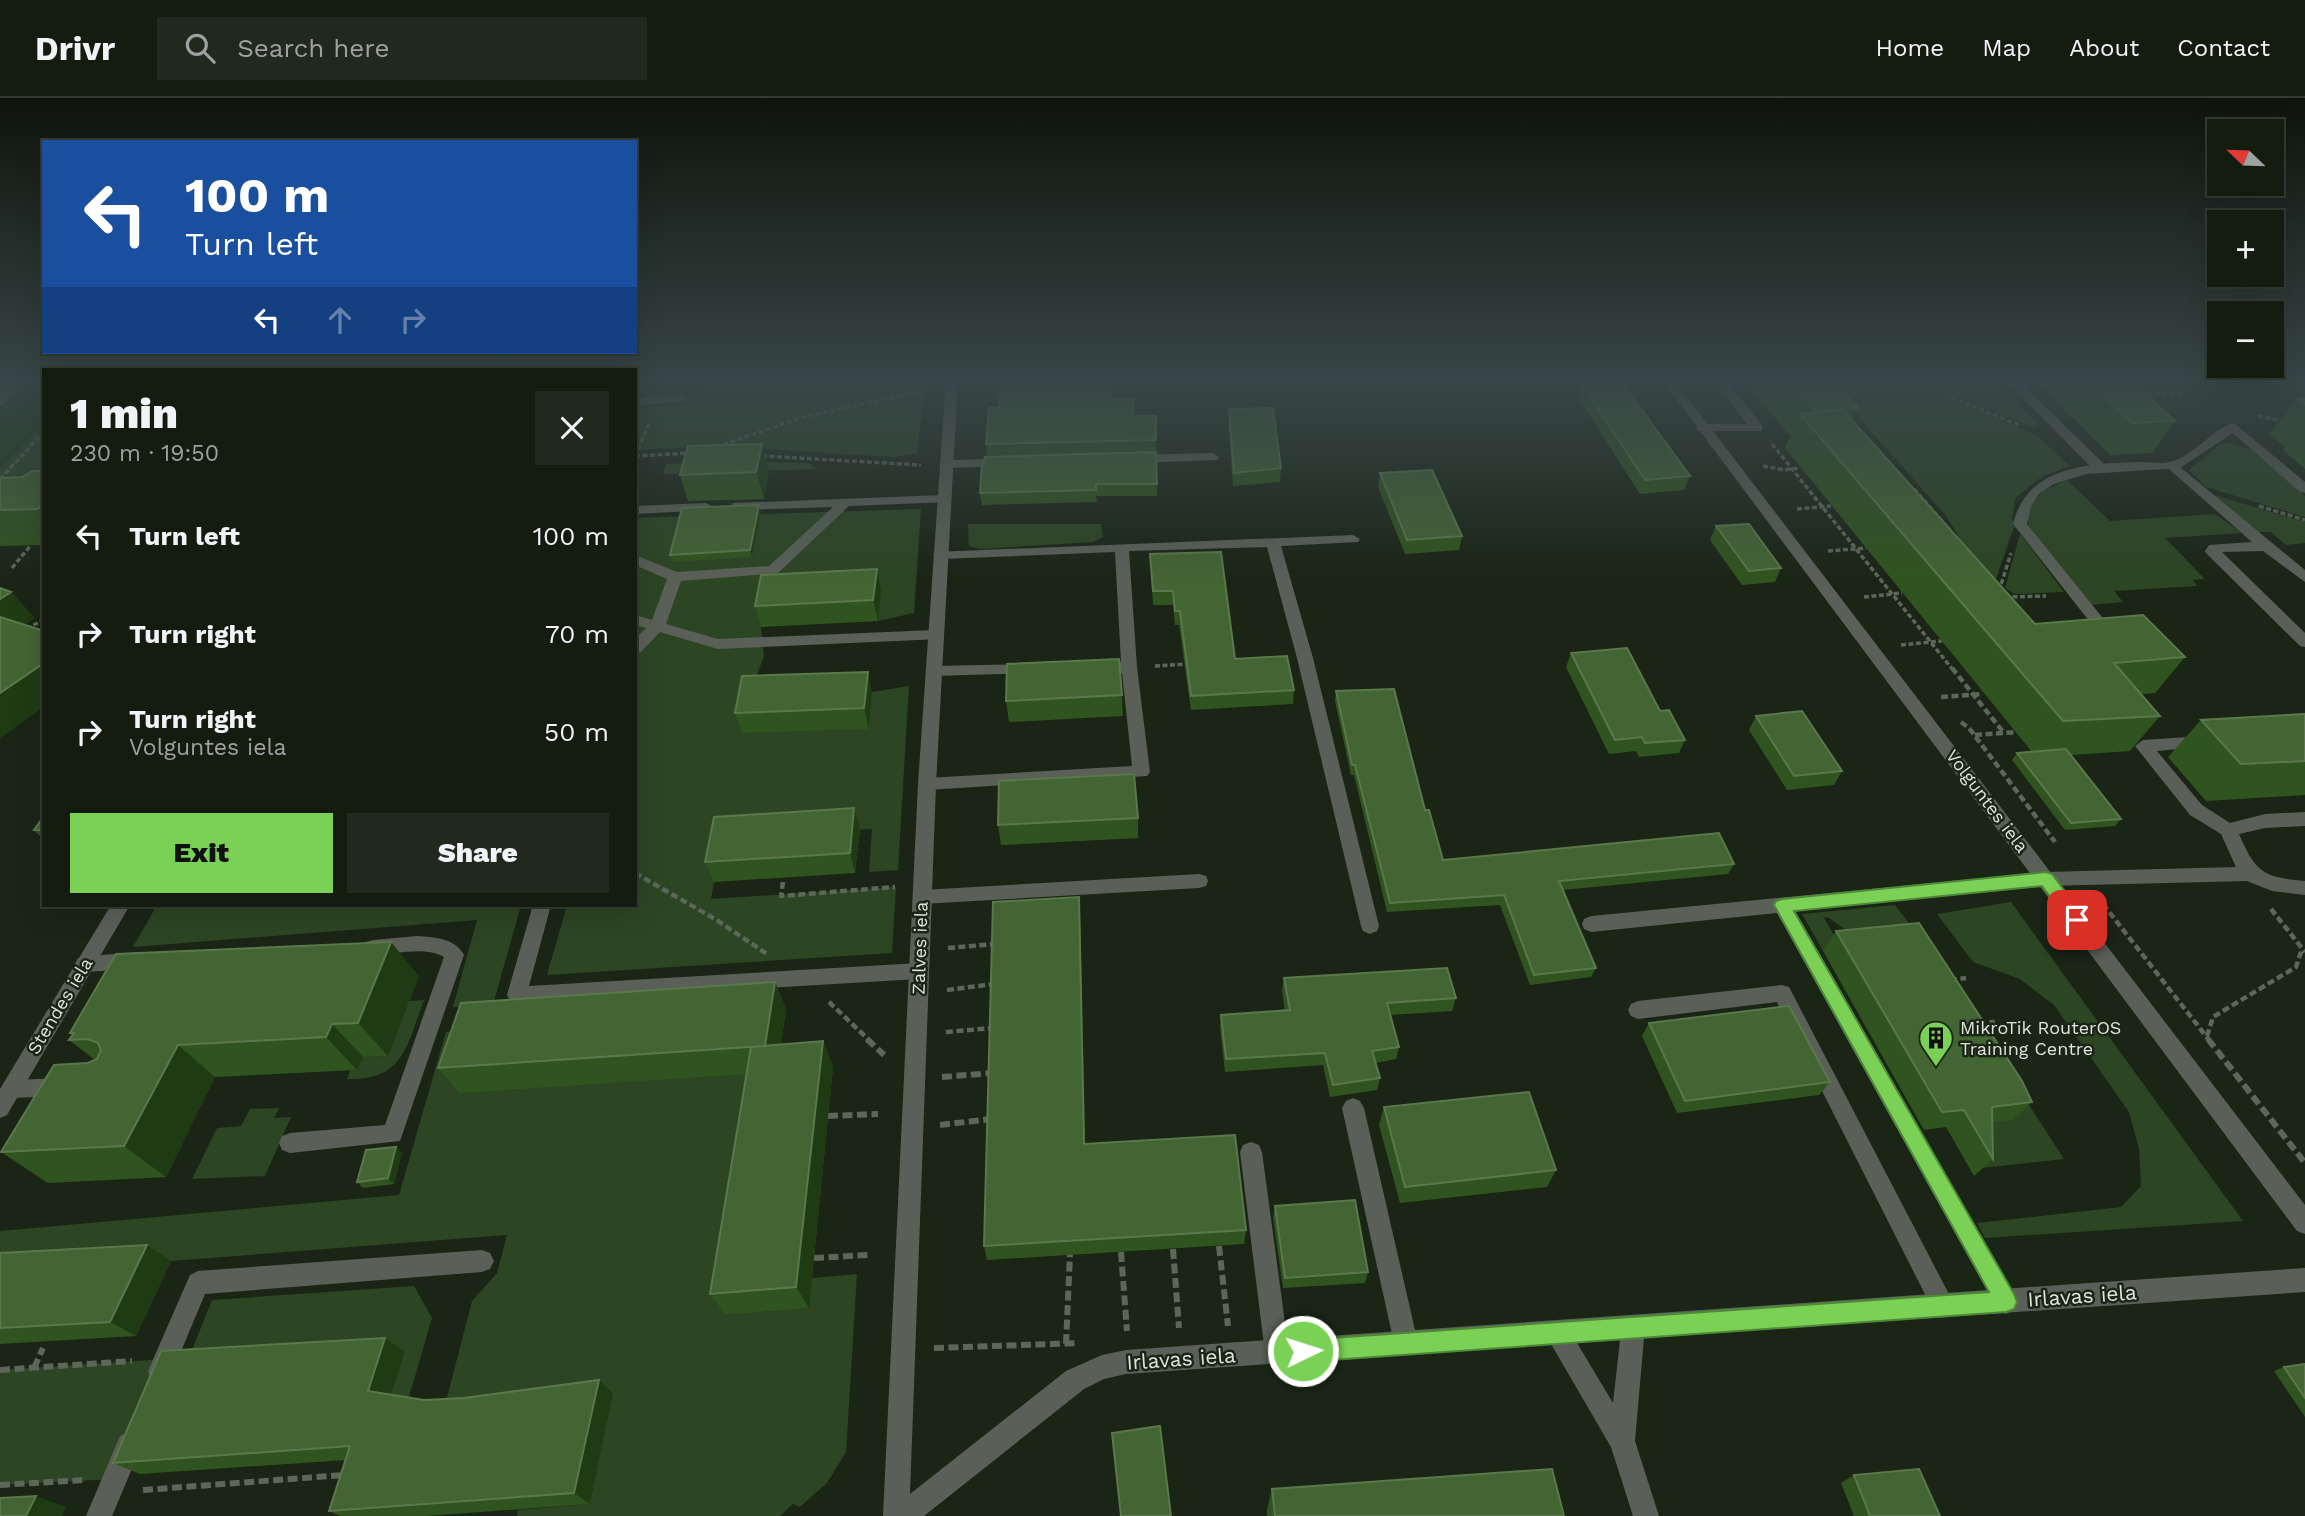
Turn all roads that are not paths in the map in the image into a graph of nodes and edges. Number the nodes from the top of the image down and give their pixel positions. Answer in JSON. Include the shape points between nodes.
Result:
{"nodes":[{"id":1,"x":947,"y":446,"type":"edge"},
{"id":2,"x":1716,"y":446,"type":"edge"},
{"id":3,"x":2078,"y":446,"type":"edge"},
{"id":4,"x":2205,"y":446,"type":"edge"},
{"id":5,"x":2256,"y":446,"type":"edge"},
{"id":6,"x":1212,"y":457,"type":"dead end"},
{"id":7,"x":1114,"y":460,"type":"edge"},
{"id":8,"x":1017,"y":462,"type":"edge"},
{"id":9,"x":946,"y":464,"type":"junction"},
{"id":10,"x":2174,"y":466,"type":"junction"},
{"id":11,"x":2100,"y":468,"type":"junction"},
{"id":12,"x":2305,"y":489,"type":"edge"},
{"id":13,"x":944,"y":499,"type":"junction"},
{"id":14,"x":845,"y":503,"type":"junction"},
{"id":15,"x":637,"y":510,"type":"edge"},
{"id":16,"x":1353,"y":539,"type":"dead end"},
{"id":17,"x":1273,"y":542,"type":"junction"},
{"id":18,"x":2268,"y":546,"type":"junction"},
{"id":19,"x":1122,"y":547,"type":"junction"},
{"id":20,"x":940,"y":555,"type":"junction"},
{"id":21,"x":637,"y":560,"type":"edge"},
{"id":22,"x":675,"y":577,"type":"junction"},
{"id":23,"x":2305,"y":577,"type":"edge"},
{"id":24,"x":637,"y":620,"type":"edge"},
{"id":25,"x":658,"y":625,"type":"junction"},
{"id":26,"x":2102,"y":627,"type":"edge"},
{"id":27,"x":935,"y":635,"type":"junction"},
{"id":28,"x":2305,"y":642,"type":"edge"},
{"id":29,"x":637,"y":646,"type":"edge"},
{"id":30,"x":1129,"y":667,"type":"junction"},
{"id":31,"x":1076,"y":668,"type":"edge"},
{"id":32,"x":1049,"y":669,"type":"edge"},
{"id":33,"x":933,"y":671,"type":"junction"},
{"id":34,"x":2219,"y":741,"type":"edge"},
{"id":35,"x":927,"y":784,"type":"junction"},
{"id":36,"x":2305,"y":819,"type":"edge"},
{"id":37,"x":2228,"y":830,"type":"junction"},
{"id":38,"x":2247,"y":874,"type":"junction"},
{"id":39,"x":2046,"y":879,"type":"junction"},
{"id":40,"x":1199,"y":881,"type":"dead end"},
{"id":41,"x":2305,"y":888,"type":"edge"},
{"id":42,"x":922,"y":897,"type":"junction"},
{"id":43,"x":1782,"y":905,"type":"junction"},
{"id":44,"x":120,"y":907,"type":"edge"},
{"id":45,"x":541,"y":907,"type":"edge"},
{"id":46,"x":1591,"y":924,"type":"dead end"},
{"id":47,"x":1370,"y":926,"type":"dead end"},
{"id":48,"x":349,"y":949,"type":"edge"},
{"id":49,"x":145,"y":961,"type":"edge"},
{"id":50,"x":85,"y":964,"type":"junction"},
{"id":51,"x":919,"y":971,"type":"junction"},
{"id":52,"x":1638,"y":1010,"type":"dead end"},
{"id":53,"x":80,"y":1086,"type":"edge"},
{"id":54,"x":11,"y":1090,"type":"junction"},
{"id":55,"x":0,"y":1108,"type":"edge"},
{"id":56,"x":1353,"y":1108,"type":"dead end"},
{"id":57,"x":290,"y":1143,"type":"dead end"},
{"id":58,"x":1251,"y":1152,"type":"dead end"},
{"id":59,"x":2305,"y":1223,"type":"edge"},
{"id":60,"x":482,"y":1261,"type":"dead end"},
{"id":61,"x":2305,"y":1280,"type":"edge"},
{"id":62,"x":2006,"y":1302,"type":"junction"},
{"id":63,"x":1943,"y":1306,"type":"junction"},
{"id":64,"x":1633,"y":1326,"type":"junction"},
{"id":65,"x":1557,"y":1332,"type":"junction"},
{"id":66,"x":1406,"y":1343,"type":"junction"},
{"id":67,"x":1277,"y":1353,"type":"junction"},
{"id":68,"x":150,"y":1395,"type":"edge"},
{"id":69,"x":140,"y":1419,"type":"edge"},
{"id":70,"x":1622,"y":1441,"type":"junction"},
{"id":71,"x":99,"y":1516,"type":"edge"},
{"id":72,"x":896,"y":1516,"type":"edge"},
{"id":73,"x":903,"y":1516,"type":"edge"},
{"id":74,"x":1646,"y":1516,"type":"edge"}],
"edges":[{"from":1,"to":9,"type":"street","name":"Zalves iela"},
{"from":2,"to":39,"type":"street","name":"Volguntes iela"},
{"from":3,"to":11,"type":"street"},
{"from":4,"to":10,"type":"street"},
{"from":5,"to":12,"type":"street"},
{"from":6,"to":7,"type":"street"},
{"from":8,"to":9,"type":"street"},
{"from":9,"to":13,"type":"street","name":"Zalves iela"},
{"from":10,"to":11,"type":"street"},
{"from":10,"to":18,"type":"street"},
{"from":11,"to":26,"type":"street","via":[[2064,475],[2041,486],[2021,509],[2020,524]]},
{"from":13,"to":14,"type":"street"},
{"from":13,"to":20,"type":"street","name":"Zalves iela"},
{"from":14,"to":15,"type":"street"},
{"from":14,"to":22,"type":"street","via":[[773,570]]},
{"from":16,"to":17,"type":"street"},
{"from":17,"to":19,"type":"street"},
{"from":17,"to":47,"type":"street"},
{"from":18,"to":23,"type":"street"},
{"from":18,"to":28,"type":"street","via":[[2212,551]]},
{"from":19,"to":20,"type":"street"},
{"from":19,"to":30,"type":"street"},
{"from":20,"to":27,"type":"street","name":"Zalves iela"},
{"from":21,"to":22,"type":"street"},
{"from":22,"to":25,"type":"street"},
{"from":24,"to":25,"type":"street"},
{"from":25,"to":27,"type":"street","via":[[718,644]]},
{"from":25,"to":29,"type":"street"},
{"from":27,"to":33,"type":"street","name":"Zalves iela"},
{"from":30,"to":31,"type":"street"},
{"from":30,"to":35,"type":"street","via":[[1141,772]]},
{"from":32,"to":33,"type":"street"},
{"from":33,"to":35,"type":"street","name":"Zalves iela"},
{"from":34,"to":37,"type":"street","via":[[2143,746],[2196,810]]},
{"from":35,"to":42,"type":"street","name":"Zalves iela"},
{"from":36,"to":37,"type":"street","via":[[2265,821]]},
{"from":37,"to":38,"type":"street"},
{"from":38,"to":39,"type":"street"},
{"from":38,"to":41,"type":"street","via":[[2268,885]]},
{"from":39,"to":43,"type":"street"},
{"from":39,"to":59,"type":"street","name":"Volguntes iela"},
{"from":40,"to":42,"type":"street"},
{"from":42,"to":51,"type":"street","name":"Zalves iela"},
{"from":43,"to":46,"type":"street"},
{"from":43,"to":62,"type":"street"},
{"from":44,"to":50,"type":"street","name":"Stendes iela"},
{"from":45,"to":51,"type":"street","via":[[517,995]]},
{"from":48,"to":57,"type":"street","via":[[438,945],[454,955],[391,1134]]},
{"from":49,"to":50,"type":"street"},
{"from":50,"to":54,"type":"street","name":"Stendes iela"},
{"from":51,"to":72,"type":"street","name":"Zalves iela"},
{"from":52,"to":63,"type":"street","via":[[1782,993]]},
{"from":53,"to":54,"type":"street"},
{"from":54,"to":55,"type":"street","name":"Stendes iela"},
{"from":56,"to":66,"type":"street"},
{"from":58,"to":67,"type":"street"},
{"from":60,"to":68,"type":"street","via":[[198,1283]]},
{"from":61,"to":62,"type":"street","name":"Irlavas iela"},
{"from":62,"to":63,"type":"street","name":"Irlavas iela"},
{"from":63,"to":64,"type":"street","name":"Irlavas iela"},
{"from":64,"to":65,"type":"street","name":"Irlavas iela"},
{"from":64,"to":70,"type":"street"},
{"from":65,"to":66,"type":"street","name":"Irlavas iela"},
{"from":65,"to":70,"type":"street"},
{"from":66,"to":67,"type":"street","name":"Irlavas iela"},
{"from":67,"to":73,"type":"street","name":"Irlavas iela","via":[[1102,1367],[1075,1380]]},
{"from":69,"to":71,"type":"street"},
{"from":70,"to":74,"type":"street"}]}
